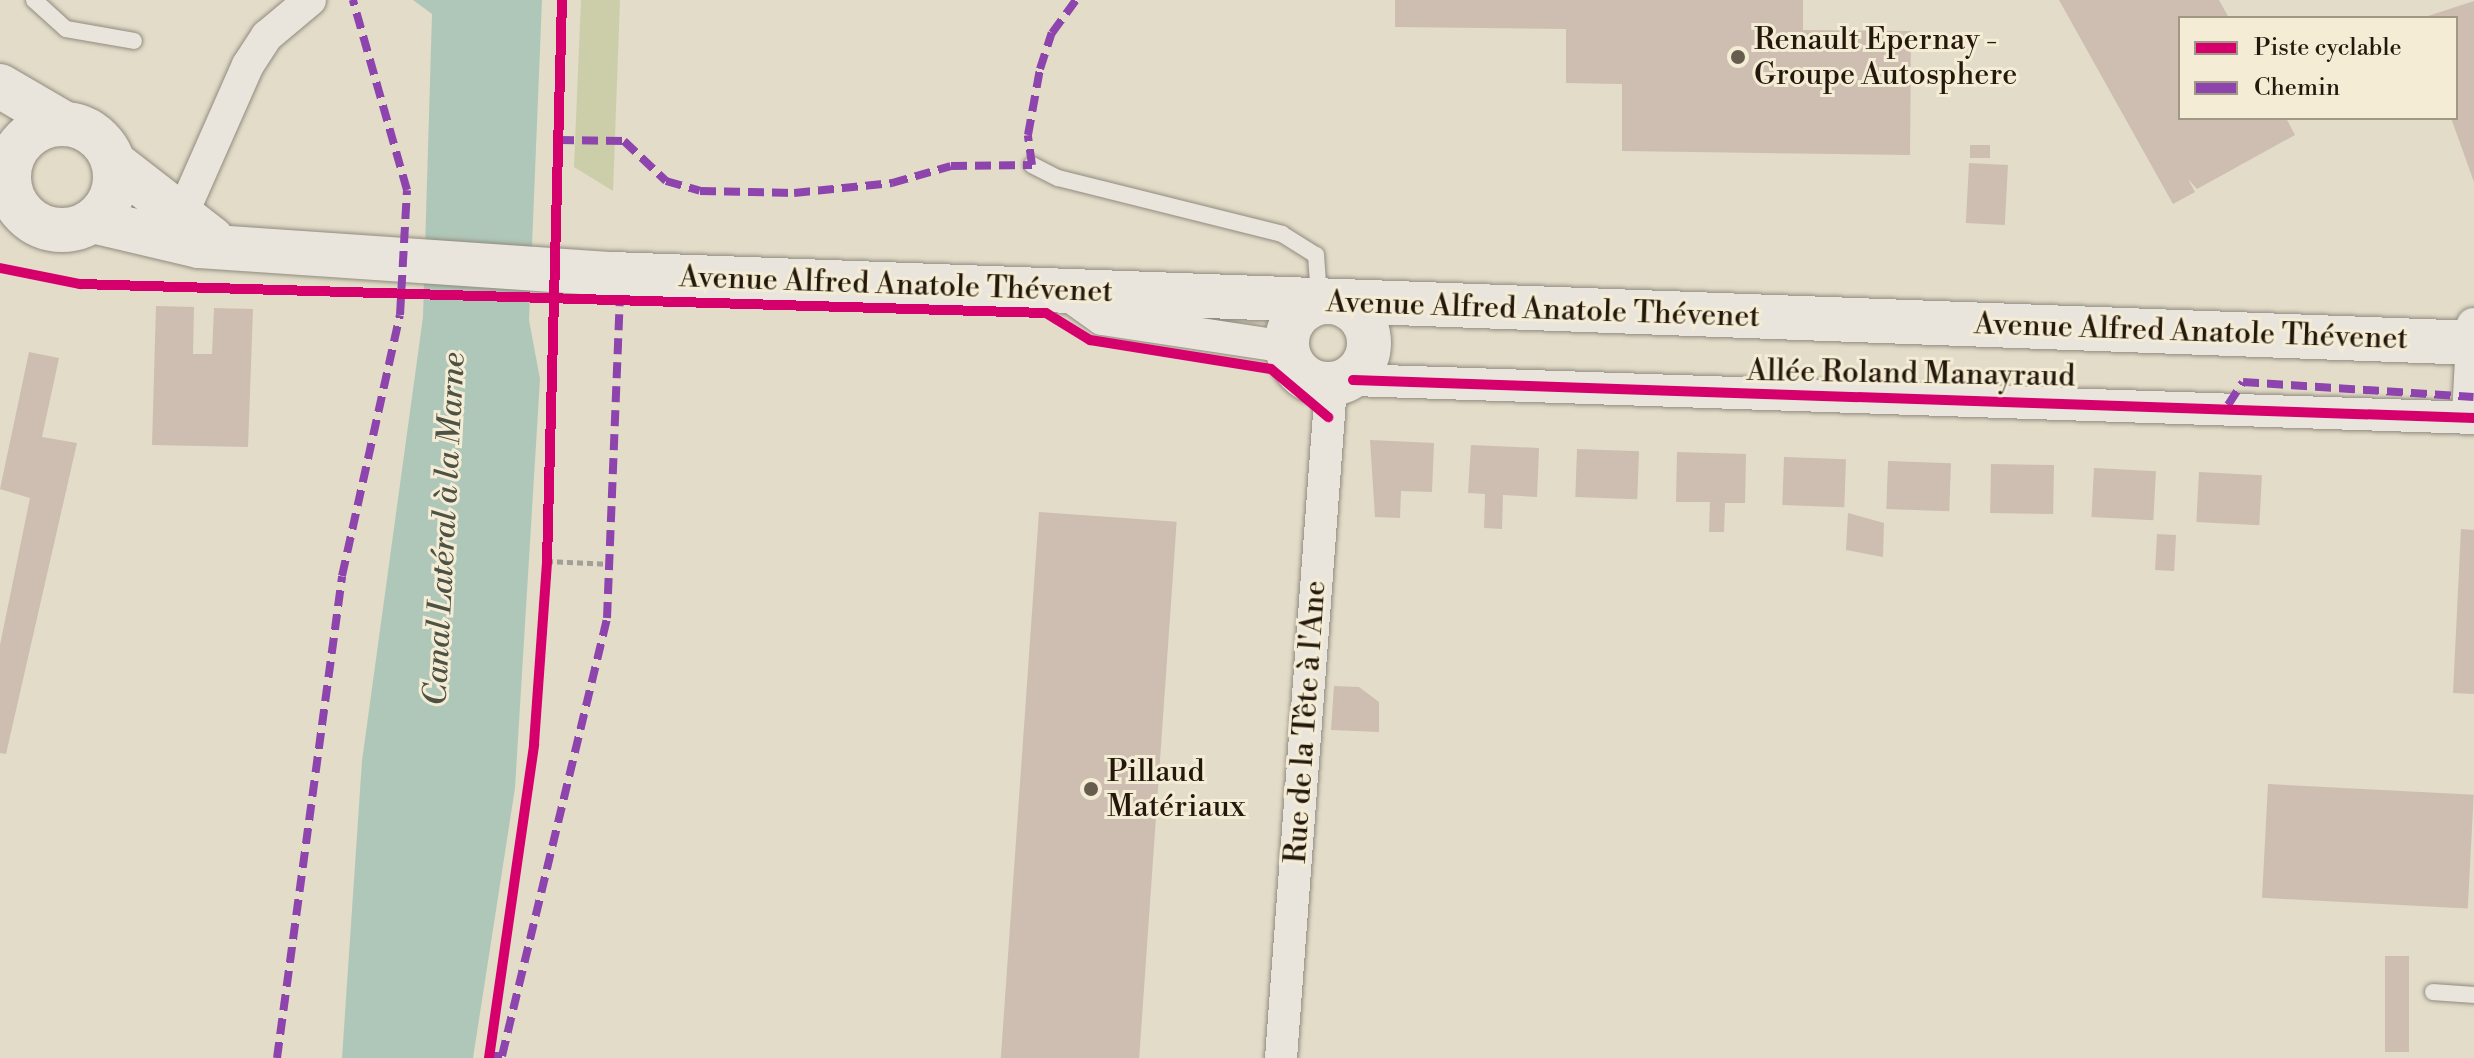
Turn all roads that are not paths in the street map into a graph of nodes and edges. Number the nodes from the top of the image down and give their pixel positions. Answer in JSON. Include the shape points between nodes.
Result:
{"nodes":[{"id":1,"x":34,"y":0,"type":"edge"},
{"id":2,"x":310,"y":0,"type":"edge"},
{"id":3,"x":134,"y":41,"type":"dead end"},
{"id":4,"x":0,"y":86,"type":"edge"},
{"id":5,"x":65,"y":124,"type":"junction"},
{"id":6,"x":6,"y":158,"type":"edge"},
{"id":7,"x":114,"y":163,"type":"junction"},
{"id":8,"x":1032,"y":165,"type":"dead end"},
{"id":9,"x":180,"y":219,"type":"junction"},
{"id":10,"x":93,"y":221,"type":"junction"},
{"id":11,"x":16,"y":229,"type":"edge"},
{"id":12,"x":259,"y":252,"type":"junction"},
{"id":13,"x":1061,"y":290,"type":"junction"},
{"id":14,"x":1322,"y":302,"type":"junction"},
{"id":15,"x":1438,"y":306,"type":"junction"},
{"id":16,"x":1368,"y":328,"type":"junction"},
{"id":17,"x":2472,"y":336,"type":"edge"},
{"id":18,"x":1287,"y":347,"type":"junction"},
{"id":19,"x":1342,"y":383,"type":"junction"},
{"id":20,"x":2471,"y":416,"type":"edge"},
{"id":21,"x":2433,"y":992,"type":"dead end"},
{"id":22,"x":2474,"y":995,"type":"edge"},
{"id":23,"x":1281,"y":1058,"type":"edge"}],
"edges":[{"from":1,"to":3,"type":"lane","via":[[66,29]]},
{"from":2,"to":9,"type":"street","via":[[267,36],[248,65]]},
{"from":4,"to":5,"type":"main road"},
{"from":5,"to":6,"type":"main road","via":[[37,131]]},
{"from":5,"to":7,"type":"main road","via":[[104,144]]},
{"from":6,"to":11,"type":"main road"},
{"from":7,"to":9,"type":"main road"},
{"from":7,"to":10,"type":"main road","via":[[108,205]]},
{"from":8,"to":14,"type":"lane","via":[[1058,178],[1282,234],[1316,255]]},
{"from":9,"to":12,"type":"main road"},
{"from":10,"to":11,"type":"main road","via":[[74,230]]},
{"from":10,"to":12,"type":"main road","name":"Avenue Alfred Anatole Thévenet"},
{"from":12,"to":13,"type":"main road","name":"Avenue Alfred Anatole Thévenet","via":[[612,274]]},
{"from":13,"to":14,"type":"main road","name":"Avenue Alfred Anatole Thévenet"},
{"from":13,"to":18,"type":"street","via":[[1102,319]]},
{"from":14,"to":15,"type":"main road","name":"Avenue Alfred Anatole Thévenet"},
{"from":14,"to":16,"type":"main road","via":[[1353,310]]},
{"from":14,"to":18,"type":"main road","via":[[1299,313]]},
{"from":15,"to":16,"type":"main road"},
{"from":15,"to":17,"type":"main road","name":"Avenue Alfred Anatole Thévenet"},
{"from":16,"to":19,"type":"main road","via":[[1364,363]]},
{"from":17,"to":20,"type":"street"},
{"from":18,"to":19,"type":"main road","via":[[1302,374]]},
{"from":19,"to":20,"type":"street","name":"Allée Roland Manayraud"},
{"from":19,"to":23,"type":"street","name":"Rue de la Tête à l'Ane"},
{"from":21,"to":22,"type":"lane"}]}
